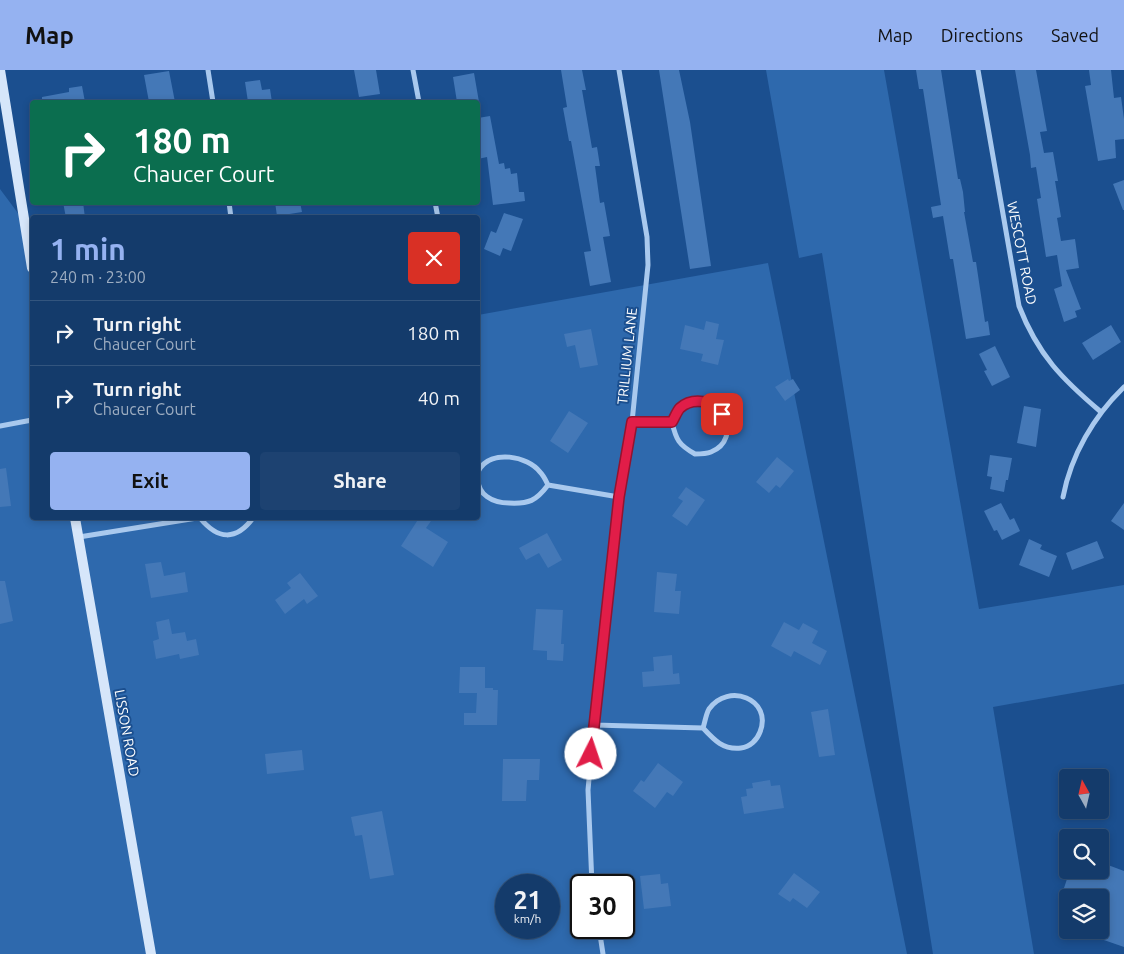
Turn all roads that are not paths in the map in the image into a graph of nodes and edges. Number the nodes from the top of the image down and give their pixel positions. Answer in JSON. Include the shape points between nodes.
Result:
{"nodes":[{"id":1,"x":0,"y":70,"type":"edge"},
{"id":2,"x":208,"y":70,"type":"edge"},
{"id":3,"x":414,"y":70,"type":"edge"},
{"id":4,"x":619,"y":70,"type":"edge"},
{"id":5,"x":978,"y":70,"type":"edge"},
{"id":6,"x":213,"y":100,"type":"edge"},
{"id":7,"x":419,"y":100,"type":"edge"},
{"id":8,"x":30,"y":256,"type":"edge"},
{"id":9,"x":1124,"y":387,"type":"edge"},
{"id":10,"x":1101,"y":412,"type":"junction"},
{"id":11,"x":30,"y":420,"type":"edge"},
{"id":12,"x":632,"y":422,"type":"junction"},
{"id":13,"x":672,"y":422,"type":"junction"},
{"id":14,"x":0,"y":426,"type":"edge"},
{"id":15,"x":480,"y":470,"type":"edge"},
{"id":16,"x":548,"y":485,"type":"junction"},
{"id":17,"x":480,"y":489,"type":"edge"},
{"id":18,"x":619,"y":497,"type":"junction"},
{"id":19,"x":1062,"y":497,"type":"dead end"},
{"id":20,"x":75,"y":520,"type":"edge"},
{"id":21,"x":186,"y":520,"type":"edge"},
{"id":22,"x":200,"y":520,"type":"edge"},
{"id":23,"x":251,"y":520,"type":"edge"},
{"id":24,"x":78,"y":538,"type":"junction"},
{"id":25,"x":594,"y":725,"type":"junction"},
{"id":26,"x":703,"y":728,"type":"junction"},
{"id":27,"x":592,"y":874,"type":"edge"},
{"id":28,"x":601,"y":939,"type":"edge"},
{"id":29,"x":151,"y":954,"type":"edge"},
{"id":30,"x":603,"y":954,"type":"edge"}],
"edges":[{"from":1,"to":8,"type":"street"},
{"from":2,"to":6,"type":"street"},
{"from":3,"to":7,"type":"street"},
{"from":4,"to":12,"type":"street","name":"TRILLIUM LANE","via":[[647,237],[648,265]]},
{"from":5,"to":10,"type":"street","name":"WESCOTT ROAD","via":[[1019,306],[1046,359],[1073,389]]},
{"from":9,"to":10,"type":"street"},
{"from":10,"to":19,"type":"street","via":[[1072,463]]},
{"from":11,"to":14,"type":"street"},
{"from":12,"to":13,"type":"street"},
{"from":12,"to":18,"type":"street","name":"TRILLIUM LANE"},
{"from":13,"to":13,"type":"street","via":[[681,407],[696,401],[708,402],[719,407],[728,434],[722,444],[710,452],[695,454],[683,447],[675,436]]},
{"from":15,"to":16,"type":"street","via":[[496,457],[520,458],[540,470]]},
{"from":16,"to":17,"type":"street","via":[[538,498],[521,504],[499,503],[484,496]]},
{"from":16,"to":18,"type":"street"},
{"from":18,"to":25,"type":"street","name":"TRILLIUM LANE"},
{"from":20,"to":24,"type":"street","name":"LISSON ROAD"},
{"from":21,"to":24,"type":"street"},
{"from":22,"to":23,"type":"street","via":[[209,529],[222,534],[236,534]]},
{"from":24,"to":29,"type":"street","name":"LISSON ROAD"},
{"from":25,"to":26,"type":"street"},
{"from":25,"to":27,"type":"street","name":"TRILLIUM LANE","via":[[588,790]]},
{"from":26,"to":26,"type":"street","via":[[708,711],[717,700],[731,695],[747,697],[763,717],[758,738],[747,747],[734,749],[720,745]]},
{"from":28,"to":30,"type":"street"}]}
